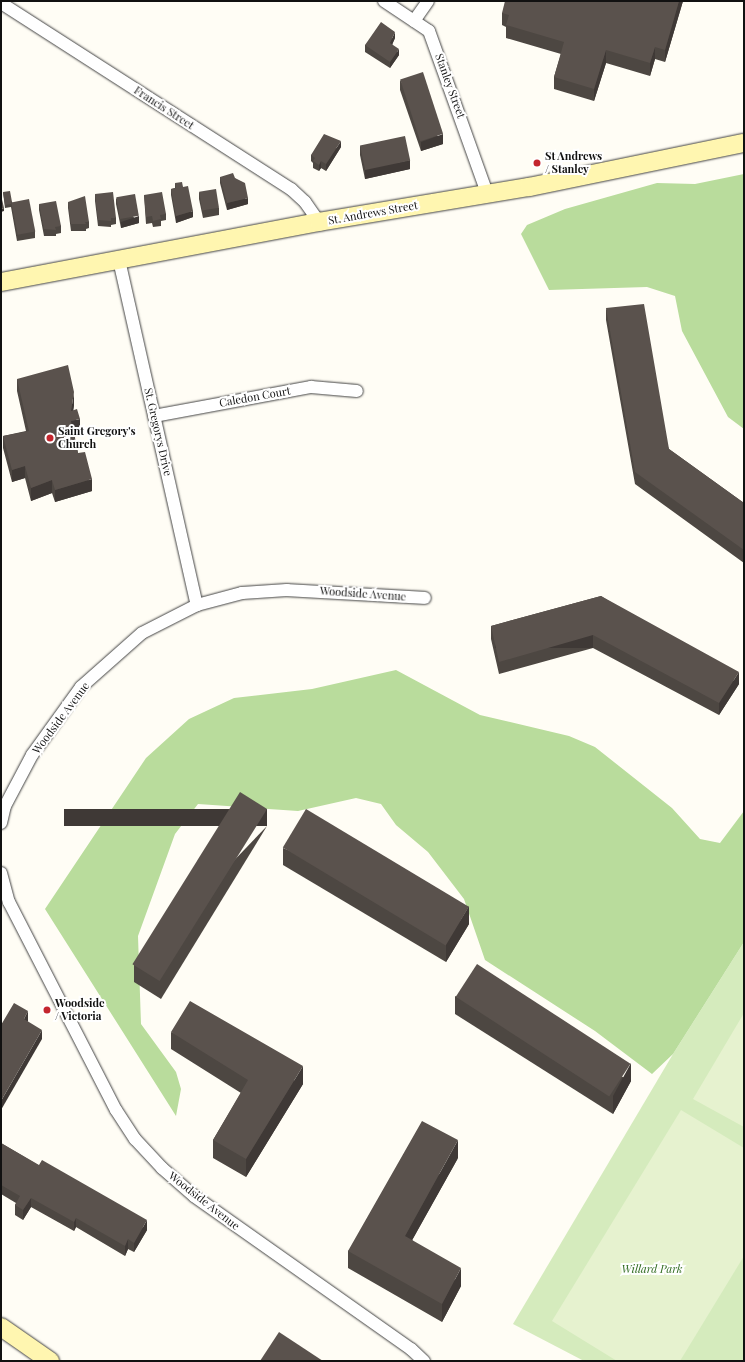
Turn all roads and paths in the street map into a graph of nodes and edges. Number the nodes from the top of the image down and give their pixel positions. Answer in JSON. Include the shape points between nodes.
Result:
{"nodes":[{"id":1,"x":384,"y":1,"type":"edge"},
{"id":2,"x":428,"y":1,"type":"edge"},
{"id":3,"x":1,"y":3,"type":"edge"},
{"id":4,"x":414,"y":21,"type":"junction"},
{"id":5,"x":744,"y":143,"type":"edge"},
{"id":6,"x":487,"y":193,"type":"junction"},
{"id":7,"x":319,"y":222,"type":"junction"},
{"id":8,"x":119,"y":260,"type":"junction"},
{"id":9,"x":1,"y":282,"type":"edge"},
{"id":10,"x":357,"y":391,"type":"dead end"},
{"id":11,"x":154,"y":416,"type":"junction"},
{"id":12,"x":425,"y":598,"type":"dead end"},
{"id":13,"x":197,"y":605,"type":"junction"},
{"id":14,"x":3,"y":805,"type":"edge"},
{"id":15,"x":1,"y":823,"type":"edge"},
{"id":16,"x":1,"y":873,"type":"edge"},
{"id":17,"x":1,"y":1327,"type":"edge"},
{"id":18,"x":50,"y":1361,"type":"edge"},
{"id":19,"x":424,"y":1361,"type":"edge"}],
"edges":[{"from":1,"to":4,"type":"street","name":"Stanley Street"},
{"from":2,"to":4,"type":"street"},
{"from":3,"to":7,"type":"street","name":"Francis Street","via":[[292,189]]},
{"from":4,"to":6,"type":"street","name":"Stanley Street","via":[[429,31],[434,41]]},
{"from":5,"to":6,"type":"main road","name":"St. Andrews Street","via":[[529,187]]},
{"from":6,"to":7,"type":"main road","name":"St. Andrews Street"},
{"from":7,"to":8,"type":"main road","name":"St. Andrews Street"},
{"from":8,"to":9,"type":"main road","name":"St. Andrews Street"},
{"from":8,"to":11,"type":"street","name":"St. Gregorys Drive"},
{"from":10,"to":11,"type":"street","name":"Caledon Court","via":[[311,387]]},
{"from":11,"to":13,"type":"street","name":"St. Gregorys Drive"},
{"from":12,"to":13,"type":"street","name":"Woodside Avenue","via":[[287,590],[242,593]]},
{"from":13,"to":14,"type":"street","name":"Woodside Avenue","via":[[142,633],[81,687],[32,755]]},
{"from":14,"to":15,"type":"street","name":"Woodside Avenue"},
{"from":16,"to":19,"type":"street","name":"Woodside Avenue","via":[[9,902],[116,1110],[135,1139],[162,1168],[194,1196],[411,1349]]},
{"from":17,"to":18,"type":"main road"}]}
